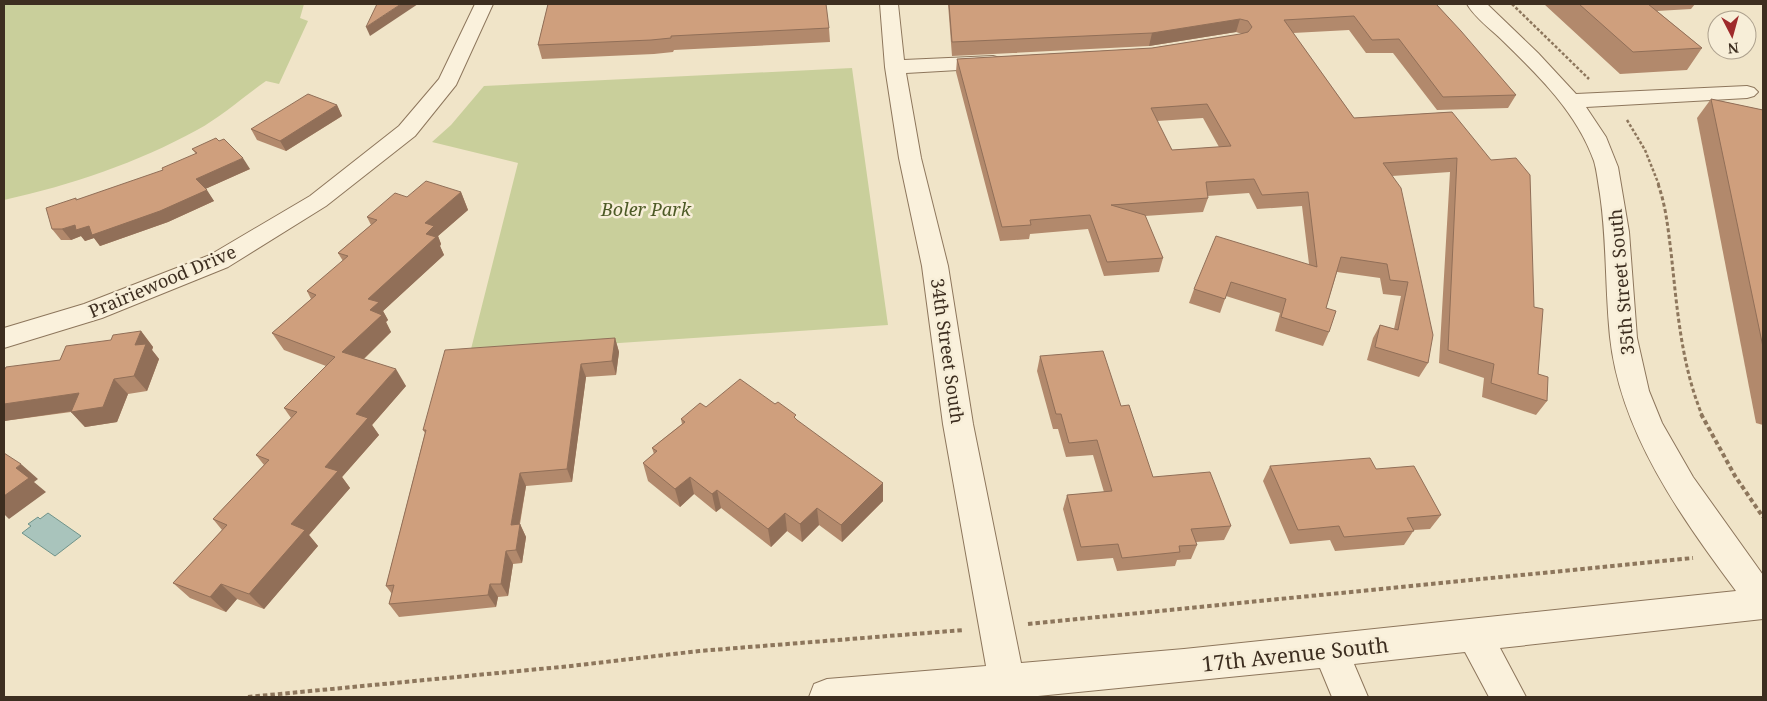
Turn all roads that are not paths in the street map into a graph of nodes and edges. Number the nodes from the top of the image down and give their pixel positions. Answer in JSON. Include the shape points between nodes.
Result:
{"nodes":[{"id":1,"x":484,"y":4,"type":"edge"},
{"id":2,"x":889,"y":4,"type":"edge"},
{"id":3,"x":1476,"y":4,"type":"edge"},
{"id":4,"x":1009,"y":61,"type":"edge"},
{"id":5,"x":895,"y":67,"type":"junction"},
{"id":6,"x":1747,"y":92,"type":"dead end"},
{"id":7,"x":1570,"y":101,"type":"junction"},
{"id":8,"x":4,"y":338,"type":"edge"},
{"id":9,"x":1763,"y":602,"type":"edge"},
{"id":10,"x":1474,"y":635,"type":"junction"},
{"id":11,"x":1330,"y":651,"type":"junction"},
{"id":12,"x":1009,"y":689,"type":"edge"},
{"id":13,"x":827,"y":697,"type":"edge"},
{"id":14,"x":1350,"y":697,"type":"edge"},
{"id":15,"x":1508,"y":697,"type":"edge"}],
"edges":[{"from":1,"to":8,"type":"street","name":"Prairiewood Drive","via":[[449,81],[407,131],[318,201],[218,261],[94,311]]},
{"from":2,"to":5,"type":"street","name":"34th Street South"},
{"from":3,"to":7,"type":"street","name":"35th Street South"},
{"from":4,"to":5,"type":"street"},
{"from":5,"to":12,"type":"street","name":"34th Street South","via":[[910,158],[935,266],[958,424]]},
{"from":6,"to":7,"type":"street"},
{"from":7,"to":9,"type":"street","name":"35th Street South","via":[[1584,119],[1605,161],[1614,208],[1627,360],[1638,398],[1668,462]]},
{"from":9,"to":10,"type":"street","name":"17th Avenue South"},
{"from":10,"to":11,"type":"street","name":"17th Avenue South"},
{"from":10,"to":15,"type":"street"},
{"from":11,"to":12,"type":"street","name":"17th Avenue South"},
{"from":11,"to":14,"type":"street"},
{"from":12,"to":13,"type":"street","name":"17th Avenue South"}]}
